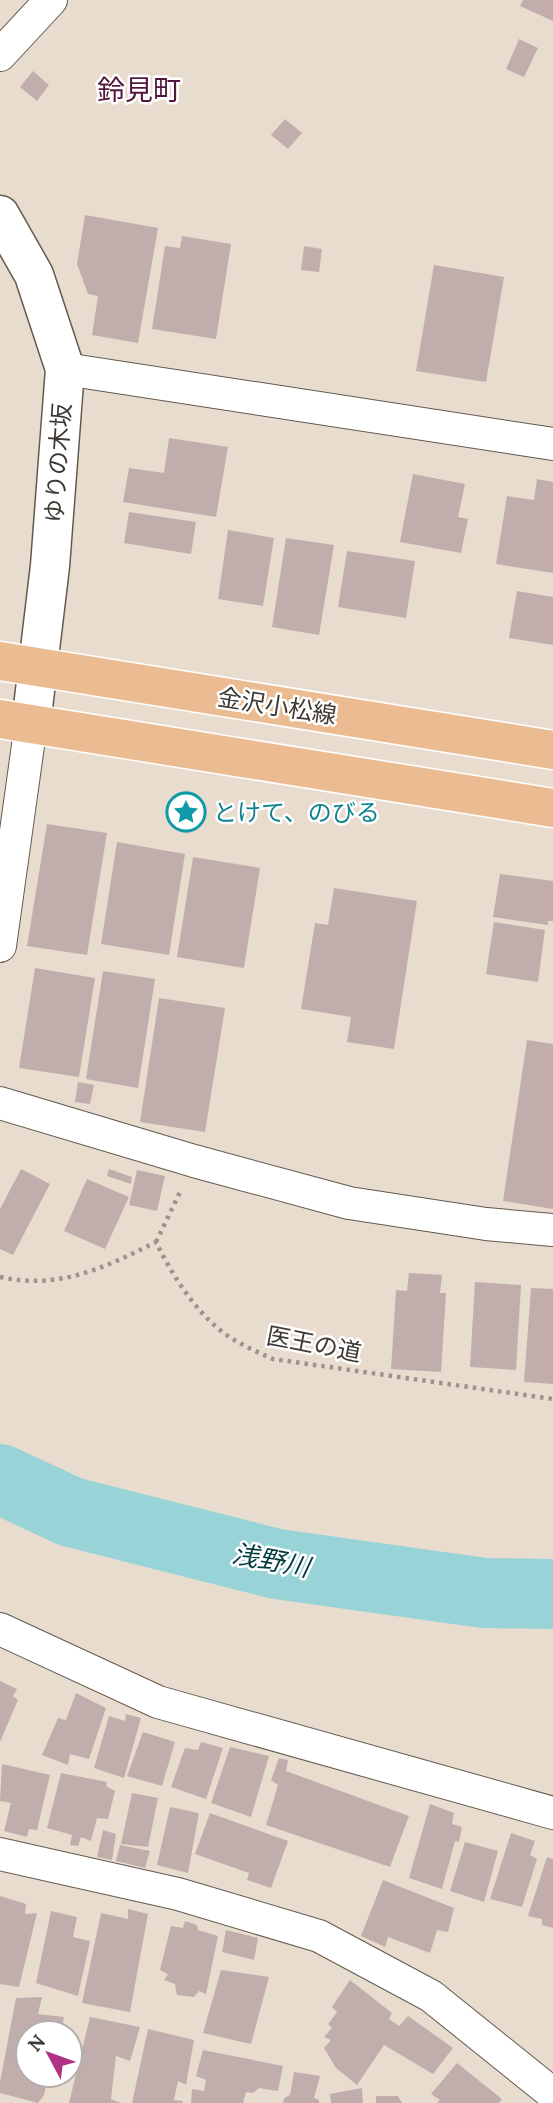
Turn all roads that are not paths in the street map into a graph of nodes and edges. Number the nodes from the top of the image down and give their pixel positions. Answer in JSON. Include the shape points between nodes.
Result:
{"nodes":[{"id":1,"x":51,"y":0,"type":"edge"},
{"id":2,"x":0,"y":55,"type":"edge"},
{"id":3,"x":0,"y":215,"type":"edge"},
{"id":4,"x":65,"y":369,"type":"junction"},
{"id":5,"x":553,"y":444,"type":"edge"},
{"id":6,"x":0,"y":661,"type":"edge"},
{"id":7,"x":39,"y":667,"type":"junction"},
{"id":8,"x":16,"y":721,"type":"edge"},
{"id":9,"x":553,"y":750,"type":"edge"},
{"id":10,"x":553,"y":808,"type":"edge"},
{"id":11,"x":0,"y":946,"type":"edge"},
{"id":12,"x":0,"y":1103,"type":"edge"},
{"id":13,"x":553,"y":1230,"type":"edge"},
{"id":14,"x":0,"y":1629,"type":"edge"},
{"id":15,"x":553,"y":1813,"type":"edge"},
{"id":16,"x":0,"y":1854,"type":"edge"},
{"id":17,"x":549,"y":2095,"type":"edge"}],
"edges":[{"from":1,"to":2,"type":"street"},
{"from":3,"to":4,"type":"street","name":"ゆりの木坂","via":[[34,275]]},
{"from":4,"to":5,"type":"street"},
{"from":4,"to":7,"type":"street","name":"ゆりの木坂"},
{"from":6,"to":7,"type":"main road","name":"金沢小松線"},
{"from":7,"to":8,"type":"street","name":"ゆりの木坂"},
{"from":7,"to":9,"type":"main road","name":"金沢小松線"},
{"from":8,"to":10,"type":"main road"},
{"from":8,"to":11,"type":"street"},
{"from":12,"to":13,"type":"street","via":[[349,1203]]},
{"from":14,"to":15,"type":"street","via":[[158,1702]]},
{"from":16,"to":17,"type":"street","via":[[178,1894],[319,1936],[431,1996]]}]}
